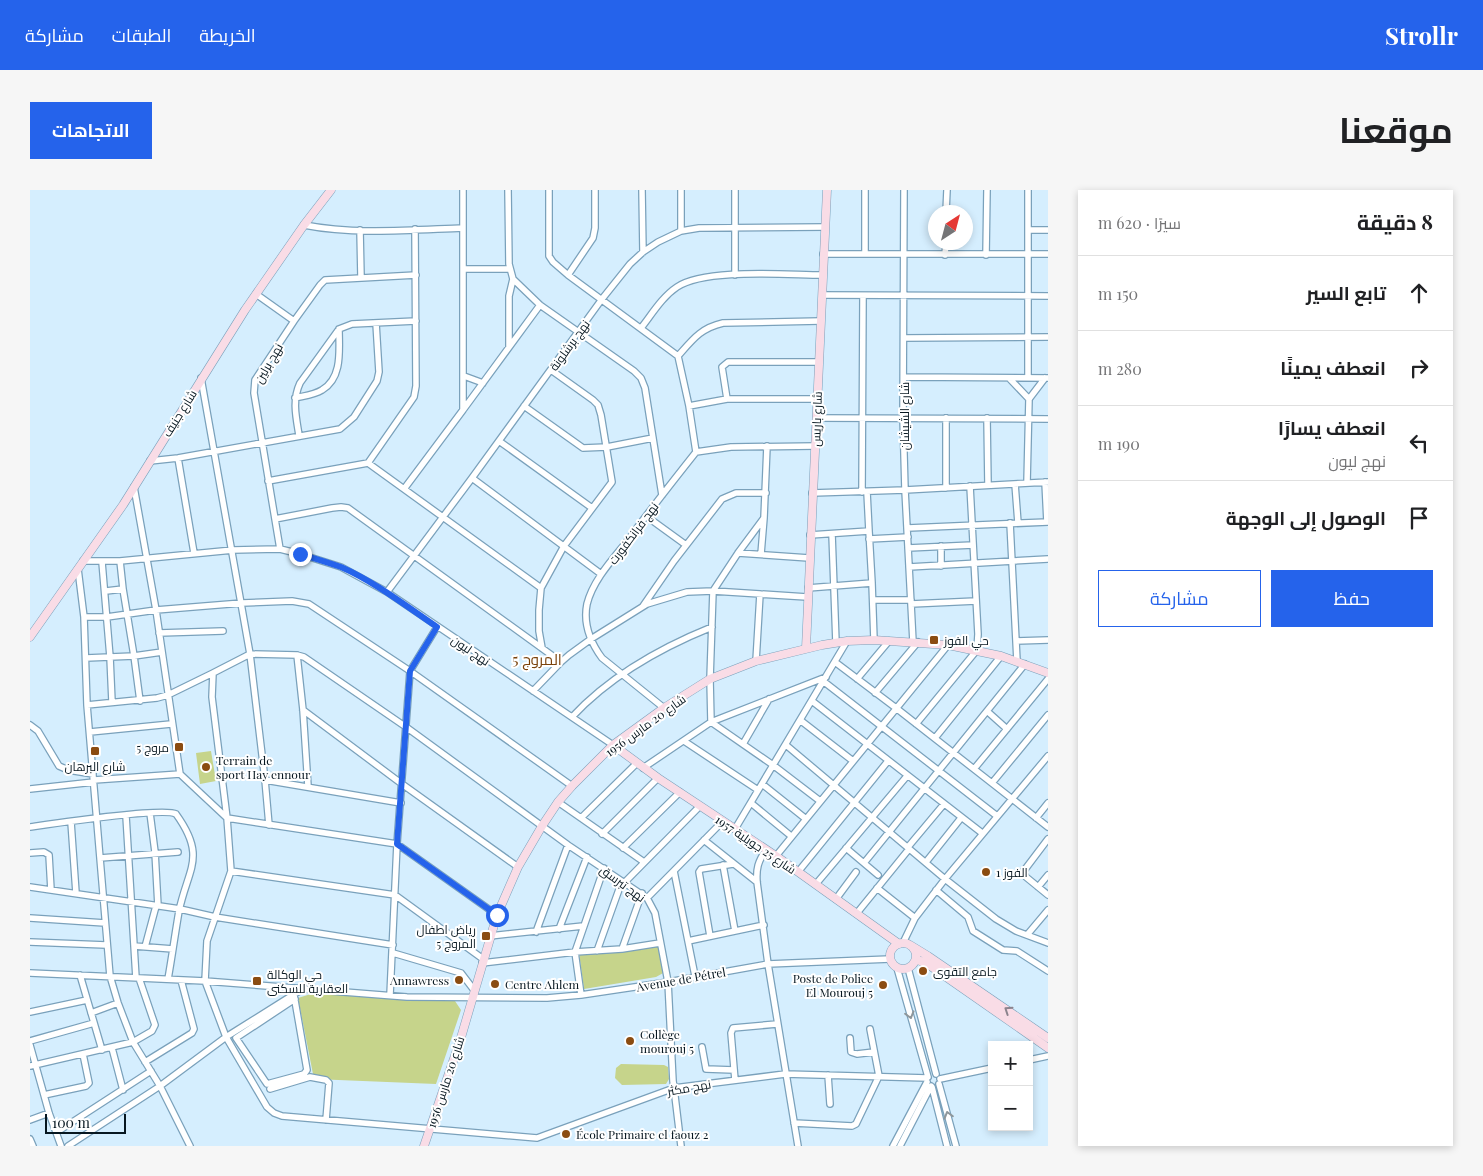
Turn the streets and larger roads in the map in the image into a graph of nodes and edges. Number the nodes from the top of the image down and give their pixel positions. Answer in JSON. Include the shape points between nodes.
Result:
{"nodes":[{"id":1,"x":331,"y":190,"type":"edge"},
{"id":2,"x":462,"y":190,"type":"edge"},
{"id":3,"x":508,"y":190,"type":"edge"},
{"id":4,"x":548,"y":190,"type":"edge"},
{"id":5,"x":595,"y":190,"type":"edge"},
{"id":6,"x":642,"y":190,"type":"edge"},
{"id":7,"x":681,"y":190,"type":"edge"},
{"id":8,"x":735,"y":190,"type":"edge"},
{"id":9,"x":827,"y":190,"type":"edge"},
{"id":10,"x":865,"y":190,"type":"edge"},
{"id":11,"x":904,"y":190,"type":"edge"},
{"id":12,"x":947,"y":190,"type":"edge"},
{"id":13,"x":988,"y":190,"type":"edge"},
{"id":14,"x":1028,"y":190,"type":"edge"},
{"id":15,"x":946,"y":205,"type":"edge"},
{"id":16,"x":304,"y":225,"type":"junction"},
{"id":17,"x":736,"y":227,"type":"junction"},
{"id":18,"x":825,"y":227,"type":"junction"},
{"id":19,"x":462,"y":228,"type":"junction"},
{"id":20,"x":360,"y":230,"type":"junction"},
{"id":21,"x":415,"y":230,"type":"junction"},
{"id":22,"x":1029,"y":230,"type":"junction"},
{"id":23,"x":1048,"y":230,"type":"edge"},
{"id":24,"x":681,"y":231,"type":"junction"},
{"id":25,"x":946,"y":250,"type":"edge"},
{"id":26,"x":643,"y":252,"type":"junction"},
{"id":27,"x":823,"y":254,"type":"junction"},
{"id":28,"x":865,"y":254,"type":"junction"},
{"id":29,"x":946,"y":254,"type":"junction"},
{"id":30,"x":1029,"y":254,"type":"junction"},
{"id":31,"x":1048,"y":254,"type":"edge"},
{"id":32,"x":903,"y":255,"type":"junction"},
{"id":33,"x":986,"y":255,"type":"junction"},
{"id":34,"x":510,"y":268,"type":"junction"},
{"id":35,"x":463,"y":269,"type":"junction"},
{"id":36,"x":416,"y":275,"type":"junction"},
{"id":37,"x":568,"y":275,"type":"junction"},
{"id":38,"x":734,"y":275,"type":"junction"},
{"id":39,"x":822,"y":275,"type":"junction"},
{"id":40,"x":361,"y":277,"type":"junction"},
{"id":41,"x":513,"y":279,"type":"junction"},
{"id":42,"x":256,"y":294,"type":"junction"},
{"id":43,"x":822,"y":295,"type":"junction"},
{"id":44,"x":863,"y":296,"type":"junction"},
{"id":45,"x":903,"y":296,"type":"junction"},
{"id":46,"x":1028,"y":296,"type":"junction"},
{"id":47,"x":1048,"y":296,"type":"edge"},
{"id":48,"x":602,"y":299,"type":"junction"},
{"id":49,"x":540,"y":305,"type":"junction"},
{"id":50,"x":294,"y":321,"type":"junction"},
{"id":51,"x":416,"y":321,"type":"junction"},
{"id":52,"x":820,"y":321,"type":"junction"},
{"id":53,"x":376,"y":323,"type":"junction"},
{"id":54,"x":641,"y":328,"type":"junction"},
{"id":55,"x":339,"y":329,"type":"junction"},
{"id":56,"x":578,"y":332,"type":"junction"},
{"id":57,"x":1028,"y":336,"type":"junction"},
{"id":58,"x":1048,"y":336,"type":"edge"},
{"id":59,"x":904,"y":338,"type":"junction"},
{"id":60,"x":509,"y":347,"type":"junction"},
{"id":61,"x":678,"y":356,"type":"junction"},
{"id":62,"x":818,"y":362,"type":"junction"},
{"id":63,"x":551,"y":370,"type":"junction"},
{"id":64,"x":464,"y":376,"type":"junction"},
{"id":65,"x":904,"y":377,"type":"junction"},
{"id":66,"x":201,"y":378,"type":"junction"},
{"id":67,"x":1009,"y":378,"type":"junction"},
{"id":68,"x":1028,"y":378,"type":"junction"},
{"id":69,"x":1047,"y":378,"type":"edge"},
{"id":70,"x":483,"y":383,"type":"junction"},
{"id":71,"x":295,"y":398,"type":"junction"},
{"id":72,"x":726,"y":399,"type":"junction"},
{"id":73,"x":817,"y":399,"type":"junction"},
{"id":74,"x":1029,"y":399,"type":"junction"},
{"id":75,"x":524,"y":406,"type":"junction"},
{"id":76,"x":689,"y":406,"type":"junction"},
{"id":77,"x":463,"y":410,"type":"junction"},
{"id":78,"x":816,"y":418,"type":"junction"},
{"id":79,"x":862,"y":418,"type":"junction"},
{"id":80,"x":903,"y":418,"type":"junction"},
{"id":81,"x":946,"y":418,"type":"junction"},
{"id":82,"x":987,"y":418,"type":"junction"},
{"id":83,"x":1028,"y":418,"type":"junction"},
{"id":84,"x":1048,"y":419,"type":"edge"},
{"id":85,"x":299,"y":435,"type":"junction"},
{"id":86,"x":653,"y":438,"type":"junction"},
{"id":87,"x":262,"y":442,"type":"junction"},
{"id":88,"x":499,"y":442,"type":"junction"},
{"id":89,"x":766,"y":446,"type":"junction"},
{"id":90,"x":815,"y":446,"type":"junction"},
{"id":91,"x":607,"y":447,"type":"junction"},
{"id":92,"x":214,"y":450,"type":"junction"},
{"id":93,"x":696,"y":452,"type":"junction"},
{"id":94,"x":178,"y":458,"type":"junction"},
{"id":95,"x":149,"y":461,"type":"junction"},
{"id":96,"x":368,"y":463,"type":"junction"},
{"id":97,"x":472,"y":478,"type":"junction"},
{"id":98,"x":268,"y":481,"type":"junction"},
{"id":99,"x":1047,"y":482,"type":"edge"},
{"id":100,"x":1028,"y":483,"type":"junction"},
{"id":101,"x":1015,"y":484,"type":"junction"},
{"id":102,"x":988,"y":485,"type":"junction"},
{"id":103,"x":970,"y":486,"type":"junction"},
{"id":104,"x":134,"y":487,"type":"junction"},
{"id":105,"x":946,"y":488,"type":"junction"},
{"id":106,"x":404,"y":489,"type":"junction"},
{"id":107,"x":905,"y":490,"type":"junction"},
{"id":108,"x":865,"y":492,"type":"junction"},
{"id":109,"x":766,"y":493,"type":"junction"},
{"id":110,"x":812,"y":493,"type":"junction"},
{"id":111,"x":662,"y":495,"type":"junction"},
{"id":112,"x":592,"y":508,"type":"junction"},
{"id":113,"x":646,"y":516,"type":"junction"},
{"id":114,"x":443,"y":517,"type":"junction"},
{"id":115,"x":764,"y":518,"type":"junction"},
{"id":116,"x":275,"y":519,"type":"junction"},
{"id":117,"x":1047,"y":522,"type":"edge"},
{"id":118,"x":1018,"y":523,"type":"junction"},
{"id":119,"x":1010,"y":524,"type":"junction"},
{"id":120,"x":972,"y":526,"type":"junction"},
{"id":121,"x":908,"y":528,"type":"junction"},
{"id":122,"x":869,"y":531,"type":"junction"},
{"id":123,"x":832,"y":534,"type":"junction"},
{"id":124,"x":810,"y":535,"type":"junction"},
{"id":125,"x":908,"y":537,"type":"junction"},
{"id":126,"x":869,"y":539,"type":"junction"},
{"id":127,"x":686,"y":545,"type":"junction"},
{"id":128,"x":973,"y":545,"type":"junction"},
{"id":129,"x":564,"y":546,"type":"junction"},
{"id":130,"x":941,"y":546,"type":"junction"},
{"id":131,"x":908,"y":548,"type":"junction"},
{"id":132,"x":280,"y":549,"type":"junction"},
{"id":133,"x":233,"y":550,"type":"junction"},
{"id":134,"x":194,"y":553,"type":"junction"},
{"id":135,"x":738,"y":553,"type":"junction"},
{"id":136,"x":761,"y":554,"type":"junction"},
{"id":137,"x":414,"y":555,"type":"junction"},
{"id":138,"x":147,"y":557,"type":"junction"},
{"id":139,"x":810,"y":558,"type":"junction"},
{"id":140,"x":1048,"y":559,"type":"edge"},
{"id":141,"x":120,"y":561,"type":"junction"},
{"id":142,"x":1012,"y":561,"type":"junction"},
{"id":143,"x":83,"y":562,"type":"junction"},
{"id":144,"x":102,"y":562,"type":"junction"},
{"id":145,"x":974,"y":564,"type":"junction"},
{"id":146,"x":940,"y":566,"type":"junction"},
{"id":147,"x":909,"y":567,"type":"junction"},
{"id":148,"x":78,"y":569,"type":"junction"},
{"id":149,"x":601,"y":574,"type":"junction"},
{"id":150,"x":872,"y":583,"type":"junction"},
{"id":151,"x":834,"y":586,"type":"junction"},
{"id":152,"x":541,"y":588,"type":"junction"},
{"id":153,"x":808,"y":588,"type":"junction"},
{"id":154,"x":123,"y":589,"type":"junction"},
{"id":155,"x":106,"y":591,"type":"junction"},
{"id":156,"x":714,"y":591,"type":"junction"},
{"id":157,"x":387,"y":592,"type":"junction"},
{"id":158,"x":760,"y":594,"type":"junction"},
{"id":159,"x":807,"y":597,"type":"junction"},
{"id":160,"x":873,"y":600,"type":"junction"},
{"id":161,"x":911,"y":602,"type":"junction"},
{"id":162,"x":976,"y":602,"type":"junction"},
{"id":163,"x":242,"y":603,"type":"junction"},
{"id":164,"x":641,"y":608,"type":"junction"},
{"id":165,"x":156,"y":610,"type":"junction"},
{"id":166,"x":126,"y":615,"type":"junction"},
{"id":167,"x":84,"y":617,"type":"junction"},
{"id":168,"x":107,"y":617,"type":"junction"},
{"id":169,"x":437,"y":627,"type":"junction"},
{"id":170,"x":712,"y":627,"type":"junction"},
{"id":171,"x":223,"y":631,"type":"dead end"},
{"id":172,"x":539,"y":631,"type":"junction"},
{"id":173,"x":159,"y":633,"type":"junction"},
{"id":174,"x":30,"y":637,"type":"edge"},
{"id":175,"x":529,"y":638,"type":"junction"},
{"id":176,"x":591,"y":638,"type":"junction"},
{"id":177,"x":874,"y":640,"type":"junction"},
{"id":178,"x":1048,"y":640,"type":"edge"},
{"id":179,"x":848,"y":641,"type":"junction"},
{"id":180,"x":889,"y":641,"type":"junction"},
{"id":181,"x":1016,"y":641,"type":"junction"},
{"id":182,"x":915,"y":642,"type":"junction"},
{"id":183,"x":836,"y":643,"type":"junction"},
{"id":184,"x":948,"y":645,"type":"junction"},
{"id":185,"x":542,"y":648,"type":"junction"},
{"id":186,"x":806,"y":648,"type":"junction"},
{"id":187,"x":977,"y":650,"type":"junction"},
{"id":188,"x":162,"y":652,"type":"junction"},
{"id":189,"x":250,"y":654,"type":"junction"},
{"id":190,"x":297,"y":655,"type":"junction"},
{"id":191,"x":134,"y":656,"type":"junction"},
{"id":192,"x":1001,"y":656,"type":"junction"},
{"id":193,"x":110,"y":657,"type":"junction"},
{"id":194,"x":86,"y":658,"type":"junction"},
{"id":195,"x":756,"y":661,"type":"junction"},
{"id":196,"x":561,"y":662,"type":"junction"},
{"id":197,"x":835,"y":662,"type":"junction"},
{"id":198,"x":1021,"y":663,"type":"junction"},
{"id":199,"x":410,"y":671,"type":"junction"},
{"id":200,"x":213,"y":673,"type":"junction"},
{"id":201,"x":1048,"y":673,"type":"edge"},
{"id":202,"x":622,"y":675,"type":"junction"},
{"id":203,"x":710,"y":679,"type":"junction"},
{"id":204,"x":825,"y":679,"type":"junction"},
{"id":205,"x":857,"y":679,"type":"junction"},
{"id":206,"x":1048,"y":679,"type":"edge"},
{"id":207,"x":534,"y":692,"type":"junction"},
{"id":208,"x":875,"y":693,"type":"junction"},
{"id":209,"x":168,"y":695,"type":"junction"},
{"id":210,"x":140,"y":700,"type":"junction"},
{"id":211,"x":769,"y":700,"type":"junction"},
{"id":212,"x":812,"y":701,"type":"junction"},
{"id":213,"x":112,"y":702,"type":"junction"},
{"id":214,"x":87,"y":704,"type":"junction"},
{"id":215,"x":664,"y":708,"type":"junction"},
{"id":216,"x":896,"y":708,"type":"junction"},
{"id":217,"x":303,"y":710,"type":"junction"},
{"id":218,"x":988,"y":712,"type":"junction"},
{"id":219,"x":1048,"y":715,"type":"edge"},
{"id":220,"x":572,"y":717,"type":"junction"},
{"id":221,"x":800,"y":720,"type":"junction"},
{"id":222,"x":711,"y":722,"type":"junction"},
{"id":223,"x":171,"y":724,"type":"junction"},
{"id":224,"x":916,"y":724,"type":"junction"},
{"id":225,"x":30,"y":725,"type":"edge"},
{"id":226,"x":406,"y":727,"type":"junction"},
{"id":227,"x":881,"y":727,"type":"junction"},
{"id":228,"x":1007,"y":729,"type":"junction"},
{"id":229,"x":90,"y":732,"type":"junction"},
{"id":230,"x":934,"y":738,"type":"junction"},
{"id":231,"x":684,"y":741,"type":"junction"},
{"id":232,"x":743,"y":744,"type":"junction"},
{"id":233,"x":613,"y":745,"type":"junction"},
{"id":234,"x":786,"y":745,"type":"junction"},
{"id":235,"x":866,"y":745,"type":"junction"},
{"id":236,"x":954,"y":754,"type":"junction"},
{"id":237,"x":1048,"y":756,"type":"edge"},
{"id":238,"x":852,"y":761,"type":"junction"},
{"id":239,"x":888,"y":761,"type":"junction"},
{"id":240,"x":774,"y":765,"type":"junction"},
{"id":241,"x":640,"y":766,"type":"junction"},
{"id":242,"x":974,"y":769,"type":"junction"},
{"id":243,"x":938,"y":772,"type":"junction"},
{"id":244,"x":180,"y":774,"type":"junction"},
{"id":245,"x":907,"y":776,"type":"junction"},
{"id":246,"x":94,"y":778,"type":"junction"},
{"id":247,"x":658,"y":778,"type":"junction"},
{"id":248,"x":265,"y":780,"type":"junction"},
{"id":249,"x":992,"y":783,"type":"junction"},
{"id":250,"x":402,"y":784,"type":"junction"},
{"id":251,"x":834,"y":784,"type":"junction"},
{"id":252,"x":308,"y":786,"type":"junction"},
{"id":253,"x":572,"y":786,"type":"junction"},
{"id":254,"x":760,"y":787,"type":"junction"},
{"id":255,"x":30,"y":789,"type":"edge"},
{"id":256,"x":924,"y":789,"type":"junction"},
{"id":257,"x":680,"y":792,"type":"junction"},
{"id":258,"x":1012,"y":800,"type":"junction"},
{"id":259,"x":820,"y":801,"type":"junction"},
{"id":260,"x":401,"y":802,"type":"junction"},
{"id":261,"x":558,"y":802,"type":"junction"},
{"id":262,"x":854,"y":802,"type":"junction"},
{"id":263,"x":751,"y":803,"type":"junction"},
{"id":264,"x":1048,"y":803,"type":"edge"},
{"id":265,"x":944,"y":804,"type":"junction"},
{"id":266,"x":700,"y":806,"type":"junction"},
{"id":267,"x":150,"y":813,"type":"junction"},
{"id":268,"x":126,"y":816,"type":"junction"},
{"id":269,"x":997,"y":816,"type":"junction"},
{"id":270,"x":872,"y":817,"type":"junction"},
{"id":271,"x":227,"y":818,"type":"junction"},
{"id":272,"x":581,"y":818,"type":"junction"},
{"id":273,"x":962,"y":818,"type":"junction"},
{"id":274,"x":1036,"y":818,"type":"junction"},
{"id":275,"x":97,"y":819,"type":"junction"},
{"id":276,"x":806,"y":819,"type":"junction"},
{"id":277,"x":723,"y":821,"type":"junction"},
{"id":278,"x":71,"y":822,"type":"junction"},
{"id":279,"x":269,"y":825,"type":"junction"},
{"id":280,"x":542,"y":826,"type":"junction"},
{"id":281,"x":30,"y":827,"type":"edge"},
{"id":282,"x":1048,"y":828,"type":"edge"},
{"id":283,"x":735,"y":829,"type":"junction"},
{"id":284,"x":890,"y":832,"type":"junction"},
{"id":285,"x":602,"y":834,"type":"junction"},
{"id":286,"x":982,"y":834,"type":"junction"},
{"id":287,"x":791,"y":836,"type":"junction"},
{"id":288,"x":1048,"y":838,"type":"edge"},
{"id":289,"x":704,"y":840,"type":"junction"},
{"id":290,"x":397,"y":844,"type":"junction"},
{"id":291,"x":568,"y":845,"type":"junction"},
{"id":292,"x":623,"y":848,"type":"junction"},
{"id":293,"x":846,"y":848,"type":"junction"},
{"id":294,"x":908,"y":848,"type":"junction"},
{"id":295,"x":766,"y":850,"type":"junction"},
{"id":296,"x":155,"y":852,"type":"junction"},
{"id":297,"x":178,"y":852,"type":"dead end"},
{"id":298,"x":30,"y":853,"type":"edge"},
{"id":299,"x":128,"y":855,"type":"junction"},
{"id":300,"x":776,"y":856,"type":"junction"},
{"id":301,"x":587,"y":857,"type":"junction"},
{"id":302,"x":100,"y":858,"type":"junction"},
{"id":303,"x":644,"y":862,"type":"junction"},
{"id":304,"x":926,"y":862,"type":"junction"},
{"id":305,"x":864,"y":863,"type":"junction"},
{"id":306,"x":733,"y":864,"type":"junction"},
{"id":307,"x":723,"y":865,"type":"junction"},
{"id":308,"x":518,"y":867,"type":"junction"},
{"id":309,"x":604,"y":868,"type":"junction"},
{"id":310,"x":231,"y":871,"type":"junction"},
{"id":311,"x":674,"y":871,"type":"junction"},
{"id":312,"x":798,"y":872,"type":"junction"},
{"id":313,"x":856,"y":872,"type":"dead end"},
{"id":314,"x":878,"y":875,"type":"dead end"},
{"id":315,"x":1048,"y":875,"type":"edge"},
{"id":316,"x":945,"y":879,"type":"junction"},
{"id":317,"x":624,"y":882,"type":"junction"},
{"id":318,"x":758,"y":882,"type":"junction"},
{"id":319,"x":816,"y":884,"type":"junction"},
{"id":320,"x":30,"y":887,"type":"edge"},
{"id":321,"x":1038,"y":887,"type":"junction"},
{"id":322,"x":877,"y":888,"type":"junction"},
{"id":323,"x":50,"y":890,"type":"junction"},
{"id":324,"x":936,"y":890,"type":"junction"},
{"id":325,"x":76,"y":894,"type":"junction"},
{"id":326,"x":395,"y":895,"type":"junction"},
{"id":327,"x":1048,"y":895,"type":"edge"},
{"id":328,"x":644,"y":896,"type":"junction"},
{"id":329,"x":102,"y":898,"type":"junction"},
{"id":330,"x":836,"y":898,"type":"junction"},
{"id":331,"x":131,"y":902,"type":"junction"},
{"id":332,"x":157,"y":906,"type":"junction"},
{"id":333,"x":180,"y":909,"type":"junction"},
{"id":334,"x":1048,"y":910,"type":"edge"},
{"id":335,"x":857,"y":913,"type":"junction"},
{"id":336,"x":497,"y":915,"type":"junction"},
{"id":337,"x":215,"y":917,"type":"junction"},
{"id":338,"x":30,"y":918,"type":"edge"},
{"id":339,"x":915,"y":918,"type":"junction"},
{"id":340,"x":104,"y":923,"type":"junction"},
{"id":341,"x":764,"y":925,"type":"junction"},
{"id":342,"x":583,"y":926,"type":"junction"},
{"id":343,"x":559,"y":929,"type":"junction"},
{"id":344,"x":536,"y":932,"type":"junction"},
{"id":345,"x":735,"y":932,"type":"junction"},
{"id":346,"x":1027,"y":935,"type":"junction"},
{"id":347,"x":490,"y":936,"type":"junction"},
{"id":348,"x":710,"y":936,"type":"junction"},
{"id":349,"x":688,"y":941,"type":"junction"},
{"id":350,"x":30,"y":942,"type":"edge"},
{"id":351,"x":660,"y":943,"type":"junction"},
{"id":352,"x":1048,"y":943,"type":"edge"},
{"id":353,"x":904,"y":944,"type":"junction"},
{"id":354,"x":106,"y":945,"type":"junction"},
{"id":355,"x":393,"y":945,"type":"junction"},
{"id":356,"x":134,"y":946,"type":"junction"},
{"id":357,"x":145,"y":947,"type":"junction"},
{"id":358,"x":173,"y":949,"type":"junction"},
{"id":359,"x":622,"y":949,"type":"junction"},
{"id":360,"x":597,"y":951,"type":"junction"},
{"id":361,"x":575,"y":952,"type":"junction"},
{"id":362,"x":393,"y":953,"type":"junction"},
{"id":363,"x":890,"y":959,"type":"junction"},
{"id":364,"x":916,"y":959,"type":"junction"},
{"id":365,"x":483,"y":961,"type":"junction"},
{"id":366,"x":768,"y":964,"type":"junction"},
{"id":367,"x":897,"y":968,"type":"junction"},
{"id":368,"x":908,"y":968,"type":"junction"},
{"id":369,"x":1048,"y":970,"type":"edge"},
{"id":370,"x":30,"y":973,"type":"edge"},
{"id":371,"x":80,"y":975,"type":"junction"},
{"id":372,"x":110,"y":976,"type":"junction"},
{"id":373,"x":695,"y":976,"type":"junction"},
{"id":374,"x":137,"y":978,"type":"junction"},
{"id":375,"x":168,"y":979,"type":"junction"},
{"id":376,"x":181,"y":980,"type":"junction"},
{"id":377,"x":205,"y":981,"type":"junction"},
{"id":378,"x":668,"y":982,"type":"junction"},
{"id":379,"x":304,"y":988,"type":"junction"},
{"id":380,"x":472,"y":994,"type":"junction"},
{"id":381,"x":390,"y":995,"type":"junction"},
{"id":382,"x":581,"y":995,"type":"junction"},
{"id":383,"x":295,"y":997,"type":"junction"},
{"id":384,"x":87,"y":1000,"type":"junction"},
{"id":385,"x":118,"y":1003,"type":"junction"},
{"id":386,"x":30,"y":1012,"type":"edge"},
{"id":387,"x":91,"y":1012,"type":"junction"},
{"id":388,"x":94,"y":1023,"type":"junction"},
{"id":389,"x":777,"y":1024,"type":"junction"},
{"id":390,"x":870,"y":1029,"type":"dead end"},
{"id":391,"x":226,"y":1037,"type":"junction"},
{"id":392,"x":850,"y":1038,"type":"dead end"},
{"id":393,"x":1048,"y":1038,"type":"edge"},
{"id":394,"x":133,"y":1042,"type":"junction"},
{"id":395,"x":30,"y":1043,"type":"edge"},
{"id":396,"x":112,"y":1048,"type":"junction"},
{"id":397,"x":702,"y":1048,"type":"dead end"},
{"id":398,"x":1048,"y":1048,"type":"edge"},
{"id":399,"x":102,"y":1050,"type":"junction"},
{"id":400,"x":874,"y":1052,"type":"junction"},
{"id":401,"x":83,"y":1054,"type":"junction"},
{"id":402,"x":1048,"y":1056,"type":"edge"},
{"id":403,"x":1033,"y":1059,"type":"edge"},
{"id":404,"x":145,"y":1062,"type":"junction"},
{"id":405,"x":32,"y":1066,"type":"edge"},
{"id":406,"x":988,"y":1069,"type":"edge"},
{"id":407,"x":734,"y":1070,"type":"junction"},
{"id":408,"x":151,"y":1072,"type":"junction"},
{"id":409,"x":785,"y":1074,"type":"junction"},
{"id":410,"x":828,"y":1075,"type":"junction"},
{"id":411,"x":879,"y":1076,"type":"junction"},
{"id":412,"x":939,"y":1079,"type":"junction"},
{"id":413,"x":735,"y":1080,"type":"junction"},
{"id":414,"x":929,"y":1082,"type":"junction"},
{"id":415,"x":160,"y":1086,"type":"junction"},
{"id":416,"x":674,"y":1088,"type":"junction"},
{"id":417,"x":123,"y":1090,"type":"junction"},
{"id":418,"x":270,"y":1090,"type":"dead end"},
{"id":419,"x":44,"y":1095,"type":"junction"},
{"id":420,"x":830,"y":1104,"type":"dead end"},
{"id":421,"x":49,"y":1114,"type":"junction"},
{"id":422,"x":30,"y":1120,"type":"edge"},
{"id":423,"x":326,"y":1120,"type":"junction"},
{"id":424,"x":794,"y":1123,"type":"junction"},
{"id":425,"x":430,"y":1128,"type":"junction"},
{"id":426,"x":57,"y":1132,"type":"junction"},
{"id":427,"x":30,"y":1138,"type":"edge"},
{"id":428,"x":537,"y":1138,"type":"junction"},
{"id":429,"x":32,"y":1146,"type":"edge"},
{"id":430,"x":61,"y":1146,"type":"edge"},
{"id":431,"x":68,"y":1146,"type":"edge"},
{"id":432,"x":190,"y":1146,"type":"edge"},
{"id":433,"x":424,"y":1146,"type":"edge"},
{"id":434,"x":538,"y":1146,"type":"edge"},
{"id":435,"x":681,"y":1146,"type":"edge"},
{"id":436,"x":798,"y":1146,"type":"edge"},
{"id":437,"x":893,"y":1146,"type":"edge"},
{"id":438,"x":900,"y":1146,"type":"edge"},
{"id":439,"x":947,"y":1146,"type":"edge"},
{"id":440,"x":956,"y":1146,"type":"edge"}],
"edges":[{"from":1,"to":16,"type":"street","name":"شارع جنيف"},
{"from":2,"to":19,"type":"street"},
{"from":3,"to":34,"type":"street"},
{"from":4,"to":37,"type":"street","via":[[549,256]]},
{"from":5,"to":37,"type":"street","via":[[593,238]]},
{"from":6,"to":26,"type":"street"},
{"from":7,"to":24,"type":"street"},
{"from":8,"to":17,"type":"street"},
{"from":9,"to":18,"type":"street","name":"شارع باريس"},
{"from":10,"to":28,"type":"street"},
{"from":11,"to":32,"type":"street","name":"شارع الشيشان"},
{"from":12,"to":15,"type":"street"},
{"from":13,"to":33,"type":"street"},
{"from":14,"to":22,"type":"street"},
{"from":16,"to":20,"type":"street"},
{"from":16,"to":42,"type":"street","name":"شارع جنيف"},
{"from":17,"to":18,"type":"street","name":"نهج برشلونة"},
{"from":17,"to":24,"type":"street","name":"نهج برشلونة"},
{"from":17,"to":38,"type":"street"},
{"from":18,"to":27,"type":"street","name":"شارع باريس"},
{"from":19,"to":21,"type":"street"},
{"from":19,"to":35,"type":"street"},
{"from":20,"to":21,"type":"street"},
{"from":20,"to":40,"type":"street"},
{"from":21,"to":36,"type":"street"},
{"from":22,"to":23,"type":"street"},
{"from":22,"to":30,"type":"street"},
{"from":24,"to":26,"type":"street","name":"نهج برشلونة"},
{"from":25,"to":29,"type":"street"},
{"from":26,"to":48,"type":"street","name":"نهج برشلونة"},
{"from":27,"to":28,"type":"street"},
{"from":27,"to":39,"type":"street","name":"شارع باريس"},
{"from":28,"to":32,"type":"street"},
{"from":29,"to":32,"type":"street"},
{"from":29,"to":33,"type":"street"},
{"from":30,"to":31,"type":"street"},
{"from":30,"to":33,"type":"street"},
{"from":30,"to":46,"type":"street"},
{"from":32,"to":45,"type":"street","name":"شارع الشيشان"},
{"from":34,"to":35,"type":"street"},
{"from":34,"to":41,"type":"street"},
{"from":35,"to":64,"type":"street"},
{"from":36,"to":40,"type":"street","name":"نهج برلين"},
{"from":36,"to":51,"type":"street"},
{"from":37,"to":48,"type":"street"},
{"from":38,"to":39,"type":"street"},
{"from":38,"to":54,"type":"street","via":[[704,277],[678,286]]},
{"from":39,"to":43,"type":"street","name":"شارع باريس"},
{"from":40,"to":50,"type":"street","name":"نهج برلين","via":[[325,280]]},
{"from":41,"to":49,"type":"street"},
{"from":41,"to":60,"type":"street","via":[[509,296]]},
{"from":42,"to":50,"type":"street"},
{"from":42,"to":66,"type":"street","name":"شارع جنيف"},
{"from":43,"to":44,"type":"street"},
{"from":43,"to":52,"type":"street","name":"شارع باريس"},
{"from":44,"to":45,"type":"street"},
{"from":44,"to":79,"type":"street"},
{"from":45,"to":46,"type":"street"},
{"from":45,"to":59,"type":"street","name":"شارع الشيشان"},
{"from":46,"to":47,"type":"street"},
{"from":46,"to":57,"type":"street"},
{"from":48,"to":54,"type":"street"},
{"from":48,"to":56,"type":"street","name":"نهج برشلونة"},
{"from":49,"to":56,"type":"street"},
{"from":49,"to":60,"type":"street"},
{"from":50,"to":87,"type":"street","name":"نهج برلين","via":[[255,380]]},
{"from":51,"to":53,"type":"street"},
{"from":51,"to":96,"type":"street","via":[[414,397]]},
{"from":52,"to":61,"type":"street","via":[[723,323],[700,332]]},
{"from":52,"to":62,"type":"street","name":"شارع باريس"},
{"from":53,"to":55,"type":"street","via":[[352,324]]},
{"from":53,"to":85,"type":"street","via":[[379,372],[374,388],[345,426]]},
{"from":54,"to":61,"type":"street"},
{"from":55,"to":71,"type":"street","via":[[300,383]]},
{"from":55,"to":71,"type":"street","via":[[339,364],[335,376],[322,390]]},
{"from":56,"to":63,"type":"street","name":"نهج برشلونة"},
{"from":56,"to":86,"type":"street","via":[[641,378]]},
{"from":57,"to":58,"type":"street"},
{"from":57,"to":59,"type":"street"},
{"from":57,"to":68,"type":"street"},
{"from":59,"to":65,"type":"street","name":"شارع الشيشان"},
{"from":60,"to":70,"type":"street"},
{"from":61,"to":76,"type":"street"},
{"from":62,"to":72,"type":"street","via":[[728,362],[722,367]]},
{"from":62,"to":73,"type":"street","name":"شارع باريس"},
{"from":63,"to":75,"type":"street","name":"نهج برشلونة"},
{"from":63,"to":91,"type":"street","via":[[598,405]]},
{"from":64,"to":70,"type":"street"},
{"from":64,"to":77,"type":"street"},
{"from":65,"to":67,"type":"street"},
{"from":65,"to":80,"type":"street","name":"شارع الشيشان"},
{"from":66,"to":92,"type":"street"},
{"from":66,"to":95,"type":"street","name":"شارع جنيف"},
{"from":67,"to":68,"type":"street"},
{"from":67,"to":74,"type":"street"},
{"from":68,"to":69,"type":"street"},
{"from":69,"to":74,"type":"street"},
{"from":70,"to":77,"type":"street"},
{"from":71,"to":85,"type":"street"},
{"from":72,"to":73,"type":"street"},
{"from":72,"to":76,"type":"street"},
{"from":73,"to":78,"type":"street","name":"شارع باريس"},
{"from":74,"to":83,"type":"street"},
{"from":75,"to":88,"type":"street","name":"نهج برشلونة"},
{"from":75,"to":91,"type":"street","via":[[584,448]]},
{"from":76,"to":93,"type":"street"},
{"from":77,"to":106,"type":"street"},
{"from":78,"to":79,"type":"street"},
{"from":78,"to":90,"type":"street","name":"شارع باريس"},
{"from":79,"to":80,"type":"street"},
{"from":79,"to":108,"type":"street"},
{"from":80,"to":81,"type":"street"},
{"from":80,"to":107,"type":"street","name":"شارع الشيشان"},
{"from":81,"to":82,"type":"street"},
{"from":81,"to":105,"type":"street"},
{"from":82,"to":83,"type":"street"},
{"from":82,"to":102,"type":"street"},
{"from":83,"to":84,"type":"street"},
{"from":83,"to":100,"type":"street"},
{"from":85,"to":87,"type":"street"},
{"from":86,"to":91,"type":"street"},
{"from":86,"to":111,"type":"street"},
{"from":87,"to":92,"type":"street"},
{"from":87,"to":98,"type":"street","name":"نهج برلين"},
{"from":88,"to":97,"type":"street","name":"نهج برشلونة"},
{"from":88,"to":112,"type":"street"},
{"from":89,"to":90,"type":"street"},
{"from":89,"to":93,"type":"street","via":[[731,446]]},
{"from":89,"to":109,"type":"street"},
{"from":90,"to":110,"type":"street","name":"شارع باريس"},
{"from":91,"to":112,"type":"street","via":[[612,482]]},
{"from":92,"to":94,"type":"street"},
{"from":92,"to":133,"type":"street"},
{"from":93,"to":111,"type":"street","name":"نهج فرانكفورت"},
{"from":94,"to":95,"type":"street"},
{"from":94,"to":134,"type":"street"},
{"from":95,"to":104,"type":"street","name":"شارع جنيف"},
{"from":96,"to":98,"type":"street"},
{"from":96,"to":106,"type":"street"},
{"from":97,"to":114,"type":"street","name":"نهج برشلونة"},
{"from":97,"to":129,"type":"street"},
{"from":98,"to":116,"type":"street","name":"نهج برلين"},
{"from":99,"to":100,"type":"street"},
{"from":99,"to":117,"type":"street"},
{"from":100,"to":101,"type":"street"},
{"from":101,"to":102,"type":"street"},
{"from":101,"to":118,"type":"street"},
{"from":102,"to":103,"type":"street"},
{"from":103,"to":105,"type":"street"},
{"from":103,"to":120,"type":"street"},
{"from":104,"to":138,"type":"street"},
{"from":104,"to":143,"type":"street","name":"شارع جنيف"},
{"from":105,"to":107,"type":"street"},
{"from":106,"to":114,"type":"street"},
{"from":107,"to":108,"type":"street"},
{"from":107,"to":121,"type":"street","name":"شارع الشيشان"},
{"from":108,"to":110,"type":"street"},
{"from":108,"to":122,"type":"street"},
{"from":109,"to":115,"type":"street"},
{"from":109,"to":127,"type":"street","via":[[736,493],[722,498]]},
{"from":110,"to":124,"type":"street","name":"شارع باريس"},
{"from":111,"to":113,"type":"street","name":"نهج فرانكفورت"},
{"from":112,"to":129,"type":"street"},
{"from":113,"to":127,"type":"street"},
{"from":113,"to":149,"type":"street","name":"نهج فرانكفورت"},
{"from":114,"to":137,"type":"street","name":"نهج برشلونة"},
{"from":114,"to":152,"type":"street"},
{"from":115,"to":135,"type":"street"},
{"from":115,"to":136,"type":"street"},
{"from":116,"to":132,"type":"street","name":"نهج برلين"},
{"from":116,"to":137,"type":"street","via":[[344,507]]},
{"from":117,"to":118,"type":"street"},
{"from":118,"to":119,"type":"street"},
{"from":119,"to":120,"type":"street"},
{"from":119,"to":142,"type":"street"},
{"from":120,"to":121,"type":"street"},
{"from":120,"to":128,"type":"street"},
{"from":121,"to":125,"type":"street","name":"شارع الشيشان"},
{"from":122,"to":123,"type":"street"},
{"from":122,"to":126,"type":"street"},
{"from":123,"to":124,"type":"street"},
{"from":123,"to":151,"type":"street"},
{"from":124,"to":139,"type":"street","name":"شارع باريس"},
{"from":125,"to":126,"type":"street"},
{"from":125,"to":131,"type":"street","name":"شارع الشيشان"},
{"from":126,"to":150,"type":"street"},
{"from":127,"to":164,"type":"street"},
{"from":128,"to":130,"type":"street"},
{"from":128,"to":145,"type":"street"},
{"from":129,"to":149,"type":"street"},
{"from":129,"to":152,"type":"street"},
{"from":130,"to":131,"type":"street"},
{"from":130,"to":146,"type":"street"},
{"from":131,"to":147,"type":"street","name":"شارع الشيشان"},
{"from":132,"to":133,"type":"street","name":"نهج ليون"},
{"from":132,"to":157,"type":"street","name":"نهج ليون","via":[[341,567]]},
{"from":133,"to":134,"type":"street","name":"نهج ليون"},
{"from":133,"to":163,"type":"street"},
{"from":134,"to":138,"type":"street","name":"نهج ليون"},
{"from":135,"to":136,"type":"street"},
{"from":135,"to":156,"type":"street"},
{"from":136,"to":139,"type":"street"},
{"from":137,"to":157,"type":"street","name":"نهج برشلونة"},
{"from":137,"to":175,"type":"street"},
{"from":138,"to":141,"type":"street","name":"نهج ليون"},
{"from":138,"to":165,"type":"street"},
{"from":139,"to":153,"type":"street","name":"شارع باريس"},
{"from":140,"to":142,"type":"street"},
{"from":141,"to":144,"type":"street","name":"نهج ليون"},
{"from":141,"to":154,"type":"street"},
{"from":142,"to":145,"type":"street"},
{"from":142,"to":181,"type":"street"},
{"from":143,"to":144,"type":"street","name":"نهج ليون"},
{"from":143,"to":148,"type":"street","name":"شارع جنيف"},
{"from":144,"to":155,"type":"street"},
{"from":145,"to":146,"type":"street"},
{"from":145,"to":162,"type":"street"},
{"from":146,"to":147,"type":"street"},
{"from":147,"to":161,"type":"street","name":"شارع الشيشان"},
{"from":148,"to":167,"type":"street"},
{"from":148,"to":174,"type":"street","name":"شارع جنيف"},
{"from":149,"to":176,"type":"street","name":"نهج فرانكفورت","via":[[587,604],[586,618]]},
{"from":150,"to":151,"type":"street"},
{"from":150,"to":160,"type":"street"},
{"from":151,"to":153,"type":"street"},
{"from":151,"to":183,"type":"street"},
{"from":152,"to":172,"type":"street"},
{"from":153,"to":159,"type":"street","name":"شارع باريس"},
{"from":154,"to":155,"type":"street"},
{"from":154,"to":166,"type":"street"},
{"from":155,"to":168,"type":"street"},
{"from":156,"to":158,"type":"street"},
{"from":156,"to":164,"type":"street","via":[[687,592]]},
{"from":156,"to":170,"type":"street"},
{"from":157,"to":169,"type":"street","name":"نهج ليون"},
{"from":158,"to":159,"type":"street"},
{"from":158,"to":195,"type":"street"},
{"from":159,"to":186,"type":"street","name":"شارع باريس"},
{"from":160,"to":161,"type":"street"},
{"from":160,"to":177,"type":"street"},
{"from":161,"to":162,"type":"street"},
{"from":161,"to":182,"type":"street","name":"شارع الشيشان"},
{"from":162,"to":187,"type":"street"},
{"from":163,"to":165,"type":"street"},
{"from":163,"to":189,"type":"street"},
{"from":163,"to":199,"type":"street","via":[[292,600],[309,604]]},
{"from":164,"to":176,"type":"street"},
{"from":165,"to":166,"type":"street"},
{"from":165,"to":173,"type":"street"},
{"from":166,"to":168,"type":"street"},
{"from":166,"to":191,"type":"street"},
{"from":167,"to":168,"type":"street"},
{"from":167,"to":194,"type":"street"},
{"from":168,"to":193,"type":"street"},
{"from":169,"to":199,"type":"street"},
{"from":169,"to":207,"type":"street","name":"نهج ليون"},
{"from":170,"to":202,"type":"street","via":[[663,649]]},
{"from":170,"to":203,"type":"street"},
{"from":171,"to":173,"type":"street"},
{"from":172,"to":175,"type":"street"},
{"from":172,"to":185,"type":"street"},
{"from":173,"to":188,"type":"street"},
{"from":175,"to":185,"type":"street"},
{"from":176,"to":196,"type":"street"},
{"from":176,"to":202,"type":"street","name":"نهج فرانكفورت","via":[[602,658]]},
{"from":177,"to":179,"type":"street","name":"شارع 20 مارس 1956"},
{"from":177,"to":180,"type":"street","name":"شارع 20 مارس 1956"},
{"from":178,"to":181,"type":"street"},
{"from":179,"to":183,"type":"street","name":"شارع 20 مارس 1956"},
{"from":179,"to":197,"type":"street"},
{"from":180,"to":182,"type":"street","name":"شارع 20 مارس 1956"},
{"from":180,"to":205,"type":"street"},
{"from":181,"to":198,"type":"street"},
{"from":182,"to":184,"type":"street","name":"شارع 20 مارس 1956"},
{"from":182,"to":208,"type":"street"},
{"from":183,"to":186,"type":"street","name":"شارع 20 مارس 1956"},
{"from":184,"to":187,"type":"street","name":"شارع 20 مارس 1956"},
{"from":184,"to":216,"type":"street"},
{"from":185,"to":196,"type":"street"},
{"from":186,"to":195,"type":"street","name":"شارع 20 مارس 1956"},
{"from":187,"to":192,"type":"street","name":"شارع 20 مارس 1956"},
{"from":187,"to":224,"type":"street"},
{"from":188,"to":191,"type":"street"},
{"from":188,"to":209,"type":"street"},
{"from":189,"to":190,"type":"street"},
{"from":189,"to":200,"type":"street"},
{"from":189,"to":248,"type":"street"},
{"from":190,"to":217,"type":"street"},
{"from":190,"to":226,"type":"street","name":"نهج تبرسق","via":[[314,663]]},
{"from":191,"to":193,"type":"street"},
{"from":191,"to":210,"type":"street"},
{"from":192,"to":198,"type":"street","name":"شارع 20 مارس 1956"},
{"from":192,"to":230,"type":"street"},
{"from":193,"to":194,"type":"street"},
{"from":193,"to":213,"type":"street"},
{"from":194,"to":214,"type":"street"},
{"from":195,"to":203,"type":"street","name":"شارع 20 مارس 1956"},
{"from":196,"to":207,"type":"street"},
{"from":197,"to":204,"type":"street"},
{"from":197,"to":205,"type":"street"},
{"from":198,"to":201,"type":"street","name":"شارع 20 مارس 1956"},
{"from":198,"to":218,"type":"street"},
{"from":199,"to":226,"type":"street"},
{"from":199,"to":253,"type":"street"},
{"from":200,"to":209,"type":"street"},
{"from":200,"to":271,"type":"street","via":[[212,697]]},
{"from":202,"to":215,"type":"street","name":"نهج فرانكفورت"},
{"from":202,"to":220,"type":"street"},
{"from":203,"to":215,"type":"street","name":"شارع 20 مارس 1956"},
{"from":203,"to":222,"type":"street"},
{"from":204,"to":211,"type":"street"},
{"from":204,"to":212,"type":"street"},
{"from":204,"to":227,"type":"street"},
{"from":205,"to":208,"type":"street"},
{"from":206,"to":228,"type":"street"},
{"from":207,"to":220,"type":"street","name":"نهج ليون"},
{"from":208,"to":216,"type":"street"},
{"from":209,"to":210,"type":"street"},
{"from":209,"to":223,"type":"street"},
{"from":210,"to":213,"type":"street"},
{"from":211,"to":222,"type":"street"},
{"from":211,"to":232,"type":"street"},
{"from":212,"to":221,"type":"street"},
{"from":212,"to":235,"type":"street"},
{"from":213,"to":214,"type":"street"},
{"from":214,"to":229,"type":"street"},
{"from":215,"to":233,"type":"street","name":"شارع 20 مارس 1956"},
{"from":216,"to":224,"type":"street"},
{"from":216,"to":227,"type":"street"},
{"from":217,"to":250,"type":"street"},
{"from":217,"to":252,"type":"street"},
{"from":218,"to":228,"type":"street"},
{"from":218,"to":236,"type":"street"},
{"from":219,"to":249,"type":"street"},
{"from":220,"to":233,"type":"street","name":"نهج ليون"},
{"from":221,"to":234,"type":"street"},
{"from":221,"to":238,"type":"street"},
{"from":222,"to":231,"type":"street"},
{"from":222,"to":232,"type":"street"},
{"from":223,"to":229,"type":"street"},
{"from":223,"to":244,"type":"street"},
{"from":224,"to":230,"type":"street"},
{"from":225,"to":246,"type":"street","via":[[38,731],[59,766]]},
{"from":226,"to":250,"type":"street"},
{"from":226,"to":280,"type":"street","name":"نهج تبرسق"},
{"from":227,"to":235,"type":"street"},
{"from":227,"to":243,"type":"street"},
{"from":228,"to":242,"type":"street"},
{"from":229,"to":246,"type":"street"},
{"from":230,"to":236,"type":"street"},
{"from":231,"to":241,"type":"street"},
{"from":231,"to":254,"type":"street"},
{"from":232,"to":240,"type":"street"},
{"from":233,"to":241,"type":"street","name":"شارع 25 جويلية 1957"},
{"from":233,"to":253,"type":"street","name":"شارع 20 مارس 1956"},
{"from":234,"to":240,"type":"street"},
{"from":234,"to":251,"type":"street"},
{"from":235,"to":238,"type":"street"},
{"from":235,"to":239,"type":"street"},
{"from":236,"to":242,"type":"street"},
{"from":236,"to":243,"type":"street"},
{"from":237,"to":258,"type":"street"},
{"from":238,"to":251,"type":"street"},
{"from":239,"to":245,"type":"street"},
{"from":239,"to":262,"type":"street"},
{"from":240,"to":254,"type":"street"},
{"from":240,"to":259,"type":"street"},
{"from":241,"to":247,"type":"street","name":"شارع 25 جويلية 1957"},
{"from":241,"to":272,"type":"street"},
{"from":242,"to":249,"type":"street"},
{"from":243,"to":256,"type":"street"},
{"from":243,"to":269,"type":"street"},
{"from":244,"to":246,"type":"street"},
{"from":244,"to":271,"type":"street"},
{"from":245,"to":256,"type":"street"},
{"from":245,"to":270,"type":"street"},
{"from":246,"to":255,"type":"street"},
{"from":246,"to":275,"type":"street"},
{"from":247,"to":257,"type":"street","name":"شارع 25 جويلية 1957"},
{"from":247,"to":285,"type":"street"},
{"from":248,"to":252,"type":"street"},
{"from":248,"to":279,"type":"street"},
{"from":249,"to":258,"type":"street"},
{"from":250,"to":260,"type":"street"},
{"from":250,"to":308,"type":"street"},
{"from":251,"to":259,"type":"street"},
{"from":251,"to":262,"type":"street"},
{"from":252,"to":260,"type":"street"},
{"from":253,"to":261,"type":"street","name":"شارع 20 مارس 1956"},
{"from":254,"to":263,"type":"street"},
{"from":254,"to":276,"type":"street"},
{"from":256,"to":265,"type":"street"},
{"from":256,"to":284,"type":"street"},
{"from":257,"to":266,"type":"street","name":"شارع 25 جويلية 1957"},
{"from":257,"to":292,"type":"street"},
{"from":258,"to":269,"type":"street"},
{"from":258,"to":274,"type":"street"},
{"from":259,"to":276,"type":"street"},
{"from":260,"to":290,"type":"street"},
{"from":261,"to":272,"type":"street"},
{"from":261,"to":280,"type":"street","name":"شارع 20 مارس 1956"},
{"from":262,"to":270,"type":"street"},
{"from":262,"to":312,"type":"street"},
{"from":263,"to":283,"type":"street"},
{"from":263,"to":287,"type":"street"},
{"from":264,"to":274,"type":"street"},
{"from":265,"to":273,"type":"street"},
{"from":265,"to":294,"type":"street"},
{"from":266,"to":277,"type":"street","name":"شارع 25 جويلية 1957"},
{"from":266,"to":303,"type":"street"},
{"from":267,"to":268,"type":"street"},
{"from":267,"to":296,"type":"street"},
{"from":267,"to":333,"type":"street","via":[[174,812],[190,839],[193,864]]},
{"from":268,"to":275,"type":"street"},
{"from":268,"to":299,"type":"street"},
{"from":269,"to":286,"type":"street"},
{"from":270,"to":284,"type":"street"},
{"from":270,"to":293,"type":"street"},
{"from":271,"to":279,"type":"street"},
{"from":271,"to":310,"type":"street"},
{"from":272,"to":285,"type":"street"},
{"from":273,"to":286,"type":"street"},
{"from":273,"to":304,"type":"street"},
{"from":274,"to":282,"type":"street"},
{"from":275,"to":278,"type":"street"},
{"from":275,"to":302,"type":"street"},
{"from":276,"to":287,"type":"street"},
{"from":277,"to":283,"type":"street","name":"شارع 25 جويلية 1957"},
{"from":277,"to":289,"type":"street"},
{"from":278,"to":281,"type":"street"},
{"from":278,"to":325,"type":"street"},
{"from":279,"to":290,"type":"street"},
{"from":280,"to":291,"type":"street","name":"نهج تبرسق"},
{"from":280,"to":308,"type":"street","name":"شارع 20 مارس 1956"},
{"from":283,"to":295,"type":"street","name":"شارع 25 جويلية 1957"},
{"from":284,"to":294,"type":"street"},
{"from":284,"to":305,"type":"street"},
{"from":285,"to":292,"type":"street"},
{"from":286,"to":316,"type":"street"},
{"from":287,"to":300,"type":"street"},
{"from":288,"to":321,"type":"street","via":[[1023,872]]},
{"from":289,"to":306,"type":"street"},
{"from":289,"to":311,"type":"street"},
{"from":290,"to":326,"type":"street"},
{"from":290,"to":336,"type":"street"},
{"from":291,"to":301,"type":"street","name":"نهج تبرسق"},
{"from":291,"to":344,"type":"street"},
{"from":292,"to":303,"type":"street"},
{"from":293,"to":305,"type":"street"},
{"from":293,"to":319,"type":"street"},
{"from":294,"to":304,"type":"street"},
{"from":294,"to":322,"type":"street"},
{"from":295,"to":300,"type":"street","name":"شارع 25 جويلية 1957"},
{"from":295,"to":318,"type":"street","via":[[756,871]]},
{"from":296,"to":297,"type":"street"},
{"from":296,"to":299,"type":"street"},
{"from":296,"to":332,"type":"street"},
{"from":298,"to":323,"type":"street","via":[[49,855]]},
{"from":299,"to":302,"type":"street"},
{"from":299,"to":331,"type":"street"},
{"from":300,"to":312,"type":"street","name":"شارع 25 جويلية 1957"},
{"from":301,"to":309,"type":"street","name":"نهج تبرسق"},
{"from":301,"to":343,"type":"street"},
{"from":302,"to":329,"type":"street"},
{"from":303,"to":317,"type":"street"},
{"from":304,"to":316,"type":"street"},
{"from":305,"to":314,"type":"street"},
{"from":306,"to":307,"type":"street"},
{"from":306,"to":318,"type":"street"},
{"from":307,"to":345,"type":"street"},
{"from":307,"to":348,"type":"street","via":[[701,869],[698,875]]},
{"from":308,"to":336,"type":"street","name":"شارع 20 مارس 1956"},
{"from":309,"to":317,"type":"street","name":"نهج تبرسق"},
{"from":309,"to":342,"type":"street"},
{"from":310,"to":326,"type":"street"},
{"from":310,"to":337,"type":"street"},
{"from":311,"to":328,"type":"street"},
{"from":311,"to":349,"type":"street"},
{"from":312,"to":319,"type":"street","name":"شارع 25 جويلية 1957"},
{"from":313,"to":330,"type":"street"},
{"from":315,"to":321,"type":"street"},
{"from":316,"to":324,"type":"street"},
{"from":316,"to":346,"type":"street","via":[[996,919]]},
{"from":317,"to":328,"type":"street","name":"نهج تبرسق"},
{"from":317,"to":360,"type":"street"},
{"from":318,"to":341,"type":"street"},
{"from":319,"to":330,"type":"street","name":"شارع 25 جويلية 1957"},
{"from":320,"to":323,"type":"street"},
{"from":321,"to":327,"type":"street"},
{"from":322,"to":335,"type":"street"},
{"from":322,"to":339,"type":"street"},
{"from":323,"to":325,"type":"street"},
{"from":324,"to":339,"type":"street"},
{"from":324,"to":369,"type":"street","via":[[968,918],[973,931],[1003,950],[1021,953]]},
{"from":325,"to":329,"type":"street"},
{"from":326,"to":355,"type":"street"},
{"from":326,"to":365,"type":"street"},
{"from":328,"to":351,"type":"street","name":"نهج تبرسق","via":[[655,913]]},
{"from":328,"to":359,"type":"street"},
{"from":329,"to":331,"type":"street"},
{"from":329,"to":340,"type":"street"},
{"from":330,"to":335,"type":"street","name":"شارع 25 جويلية 1957"},
{"from":331,"to":332,"type":"street"},
{"from":331,"to":356,"type":"street"},
{"from":332,"to":333,"type":"street"},
{"from":332,"to":357,"type":"street"},
{"from":333,"to":337,"type":"street"},
{"from":333,"to":358,"type":"street"},
{"from":334,"to":346,"type":"street"},
{"from":335,"to":353,"type":"street","name":"شارع 25 جويلية 1957"},
{"from":336,"to":347,"type":"street","name":"شارع 20 مارس 1956"},
{"from":337,"to":355,"type":"street"},
{"from":337,"to":377,"type":"street","via":[[207,941]]},
{"from":338,"to":340,"type":"street"},
{"from":339,"to":353,"type":"street"},
{"from":340,"to":354,"type":"street"},
{"from":341,"to":345,"type":"street"},
{"from":341,"to":366,"type":"street"},
{"from":342,"to":343,"type":"street"},
{"from":342,"to":361,"type":"street"},
{"from":343,"to":344,"type":"street"},
{"from":344,"to":347,"type":"street"},
{"from":345,"to":348,"type":"street"},
{"from":346,"to":352,"type":"street"},
{"from":347,"to":365,"type":"street","name":"شارع 20 مارس 1956"},
{"from":348,"to":349,"type":"street"},
{"from":349,"to":373,"type":"street"},
{"from":350,"to":354,"type":"street"},
{"from":351,"to":359,"type":"street"},
{"from":351,"to":378,"type":"street","name":"نهج تبرسق"},
{"from":353,"to":363,"type":"street","via":[[892,950]]},
{"from":353,"to":364,"type":"street","via":[[914,949]]},
{"from":393,"to":353,"type":"street","name":"شارع 25 جويلية 1957","one_way":true,"via":[[928,956]]},
{"from":354,"to":372,"type":"street"},
{"from":355,"to":362,"type":"street"},
{"from":356,"to":357,"type":"street"},
{"from":356,"to":374,"type":"street"},
{"from":357,"to":358,"type":"street"},
{"from":358,"to":375,"type":"street"},
{"from":359,"to":360,"type":"street"},
{"from":360,"to":361,"type":"street"},
{"from":361,"to":365,"type":"street"},
{"from":361,"to":382,"type":"street"},
{"from":362,"to":380,"type":"street","via":[[461,973]]},
{"from":362,"to":381,"type":"street"},
{"from":363,"to":366,"type":"street","name":"Avenue de Pétrel"},
{"from":363,"to":367,"type":"street"},
{"from":364,"to":368,"type":"street"},
{"from":364,"to":398,"type":"street"},
{"from":365,"to":380,"type":"street","name":"شارع 20 مارس 1956"},
{"from":366,"to":373,"type":"street","name":"Avenue de Pétrel"},
{"from":366,"to":389,"type":"street"},
{"from":367,"to":368,"type":"street"},
{"from":367,"to":414,"type":"street","one_way":true},
{"from":368,"to":412,"type":"street"},
{"from":370,"to":371,"type":"street","name":"Avenue de Pétrel"},
{"from":371,"to":372,"type":"street","name":"Avenue de Pétrel"},
{"from":371,"to":384,"type":"street"},
{"from":372,"to":374,"type":"street","name":"Avenue de Pétrel"},
{"from":372,"to":385,"type":"street"},
{"from":373,"to":378,"type":"street","name":"Avenue de Pétrel"},
{"from":374,"to":375,"type":"street","name":"Avenue de Pétrel"},
{"from":374,"to":394,"type":"street","via":[[155,1025],[152,1031]]},
{"from":375,"to":376,"type":"street","name":"Avenue de Pétrel"},
{"from":376,"to":377,"type":"street","name":"Avenue de Pétrel"},
{"from":376,"to":404,"type":"street","via":[[194,1029]]},
{"from":377,"to":379,"type":"street","name":"Avenue de Pétrel"},
{"from":377,"to":391,"type":"street"},
{"from":378,"to":382,"type":"street","name":"Avenue de Pétrel"},
{"from":378,"to":416,"type":"street","name":"نهج تبرسق"},
{"from":379,"to":381,"type":"street","name":"Avenue de Pétrel"},
{"from":379,"to":383,"type":"street"},
{"from":380,"to":381,"type":"street","name":"Avenue de Pétrel"},
{"from":380,"to":382,"type":"street","name":"Avenue de Pétrel","via":[[547,998]]},
{"from":380,"to":425,"type":"street","name":"شارع 20 مارس 1956"},
{"from":383,"to":383,"type":"street","via":[[236,1038],[267,1084],[304,1074],[307,1070]]},
{"from":383,"to":391,"type":"street"},
{"from":384,"to":386,"type":"street"},
{"from":384,"to":387,"type":"street"},
{"from":385,"to":387,"type":"street"},
{"from":385,"to":394,"type":"street"},
{"from":387,"to":388,"type":"street"},
{"from":388,"to":395,"type":"street"},
{"from":388,"to":399,"type":"street"},
{"from":389,"to":407,"type":"street","via":[[733,1028]]},
{"from":389,"to":409,"type":"street"},
{"from":390,"to":400,"type":"street"},
{"from":391,"to":415,"type":"street"},
{"from":391,"to":423,"type":"street","name":"نهج مكثر","via":[[267,1107],[274,1113]]},
{"from":392,"to":400,"type":"street","via":[[852,1052]]},
{"from":394,"to":396,"type":"street"},
{"from":394,"to":404,"type":"street"},
{"from":395,"to":405,"type":"street"},
{"from":396,"to":399,"type":"street"},
{"from":396,"to":417,"type":"street"},
{"from":397,"to":407,"type":"street","via":[[706,1069]]},
{"from":399,"to":401,"type":"street"},
{"from":400,"to":411,"type":"street"},
{"from":401,"to":405,"type":"street"},
{"from":401,"to":419,"type":"street","via":[[89,1083]]},
{"from":402,"to":403,"type":"street"},
{"from":404,"to":408,"type":"street"},
{"from":405,"to":419,"type":"street"},
{"from":406,"to":412,"type":"street"},
{"from":407,"to":413,"type":"street"},
{"from":408,"to":415,"type":"street"},
{"from":408,"to":417,"type":"street"},
{"from":409,"to":410,"type":"street","name":"نهج مكثر"},
{"from":409,"to":413,"type":"street","name":"نهج مكثر"},
{"from":409,"to":424,"type":"street"},
{"from":410,"to":411,"type":"street","name":"نهج مكثر"},
{"from":410,"to":420,"type":"street"},
{"from":411,"to":414,"type":"street","name":"نهج مكثر"},
{"from":411,"to":424,"type":"street","via":[[856,1124]]},
{"from":412,"to":414,"type":"street"},
{"from":412,"to":414,"type":"street","via":[[930,1074]]},
{"from":440,"to":412,"type":"street","one_way":true},
{"from":413,"to":416,"type":"street","name":"نهج مكثر"},
{"from":414,"to":437,"type":"street"},
{"from":414,"to":438,"type":"street"},
{"from":414,"to":439,"type":"street"},
{"from":415,"to":431,"type":"street"},
{"from":415,"to":432,"type":"street"},
{"from":416,"to":428,"type":"street","name":"نهج مكثر"},
{"from":416,"to":435,"type":"street","name":"نهج تبرسق"},
{"from":417,"to":426,"type":"street"},
{"from":418,"to":423,"type":"street","via":[[310,1077],[328,1081]]},
{"from":419,"to":421,"type":"street"},
{"from":421,"to":422,"type":"street"},
{"from":421,"to":426,"type":"street"},
{"from":423,"to":425,"type":"street","name":"نهج مكثر"},
{"from":424,"to":436,"type":"street"},
{"from":425,"to":428,"type":"street","name":"نهج مكثر"},
{"from":425,"to":433,"type":"street","name":"شارع 20 مارس 1956"},
{"from":426,"to":430,"type":"street"},
{"from":427,"to":429,"type":"street"},
{"from":428,"to":434,"type":"street"}]}
